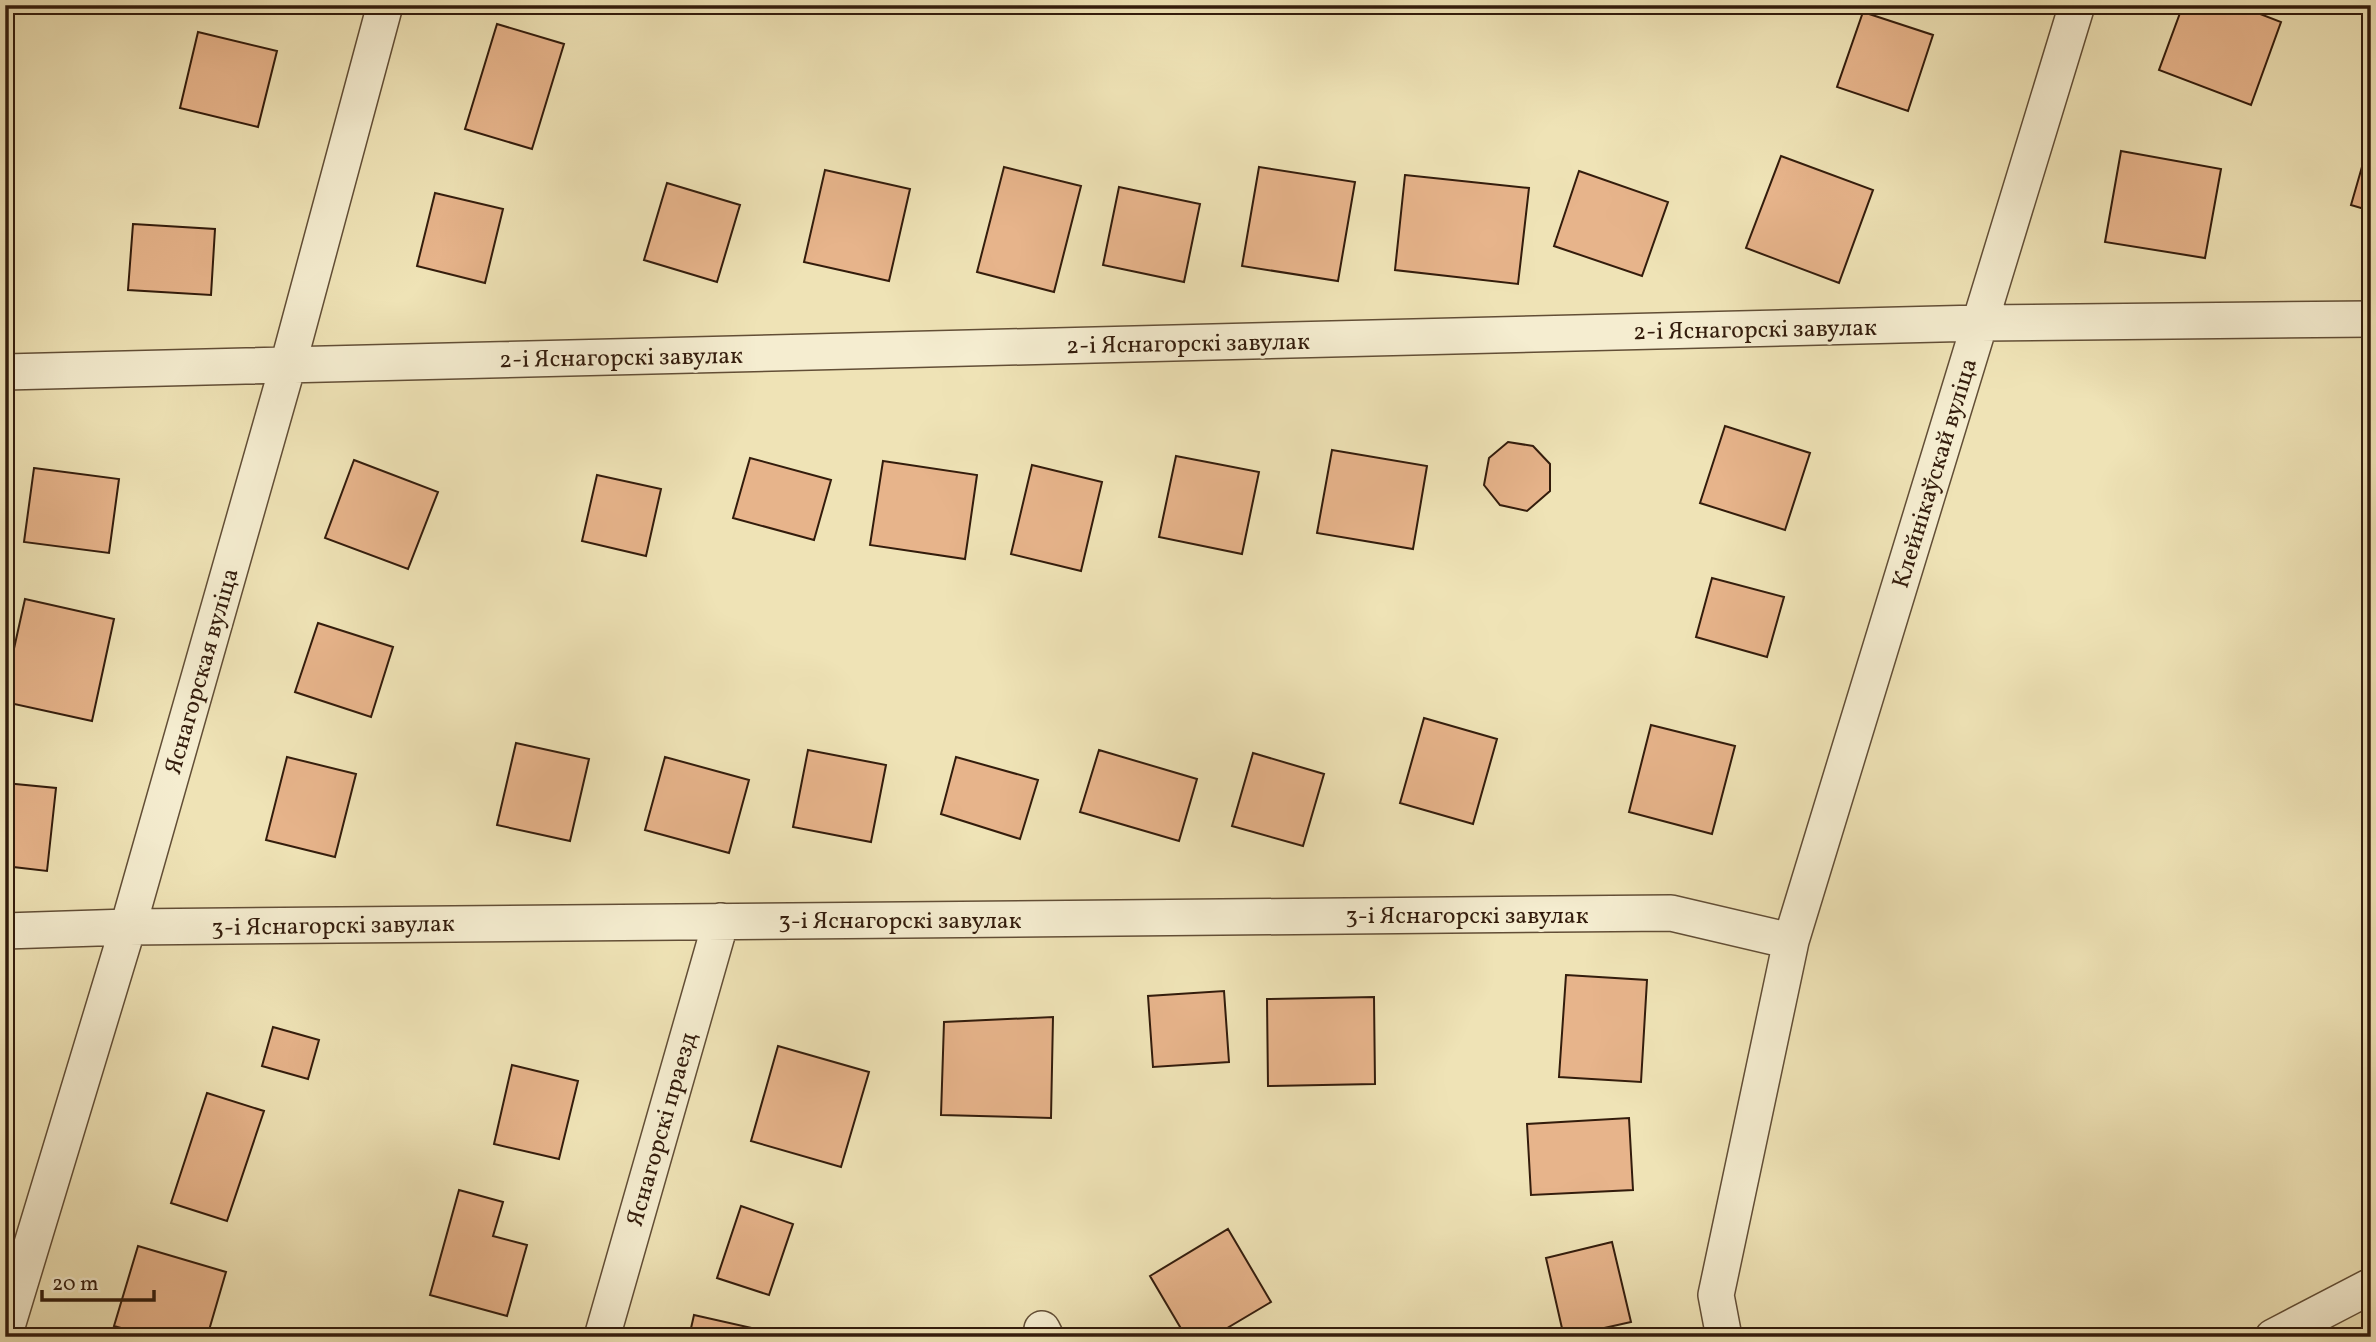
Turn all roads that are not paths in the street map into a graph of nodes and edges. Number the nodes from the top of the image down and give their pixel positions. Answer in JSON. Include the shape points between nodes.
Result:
{"nodes":[{"id":1,"x":384,"y":5,"type":"edge"},
{"id":2,"x":2077,"y":5,"type":"edge"},
{"id":3,"x":2371,"y":319,"type":"edge"},
{"id":4,"x":1980,"y":323,"type":"junction"},
{"id":5,"x":288,"y":365,"type":"junction"},
{"id":6,"x":5,"y":372,"type":"edge"},
{"id":7,"x":721,"y":921,"type":"junction"},
{"id":8,"x":128,"y":927,"type":"junction"},
{"id":9,"x":5,"y":931,"type":"edge"},
{"id":10,"x":1791,"y":941,"type":"junction"},
{"id":11,"x":2371,"y":1286,"type":"edge"},
{"id":12,"x":5,"y":1333,"type":"edge"},
{"id":13,"x":602,"y":1337,"type":"edge"},
{"id":14,"x":1724,"y":1337,"type":"edge"},
{"id":15,"x":2273,"y":1337,"type":"edge"}],
"edges":[{"from":1,"to":5,"type":"street","name":"Яснагорская вуліца"},
{"from":2,"to":4,"type":"street","name":"Клейнікаўскай вуліца"},
{"from":3,"to":4,"type":"street","name":"2-і Яснагорскі завулак"},
{"from":4,"to":5,"type":"street","name":"2-і Яснагорскі завулак"},
{"from":4,"to":10,"type":"street","name":"Клейнікаўскай вуліца"},
{"from":5,"to":6,"type":"street","name":"2-і Яснагорскі завулак"},
{"from":5,"to":8,"type":"street","name":"Яснагорская вуліца"},
{"from":7,"to":8,"type":"street","name":"3-і Яснагорскі завулак"},
{"from":7,"to":10,"type":"street","name":"3-і Яснагорскі завулак","via":[[1671,913]]},
{"from":7,"to":13,"type":"street","name":"Яснагорскі праезд"},
{"from":8,"to":9,"type":"street","name":"3-і Яснагорскі завулак"},
{"from":8,"to":12,"type":"street","name":"Яснагорская вуліца"},
{"from":10,"to":14,"type":"street","name":"Клейнікаўскай вуліца","via":[[1716,1295]]},
{"from":11,"to":15,"type":"street"}]}
